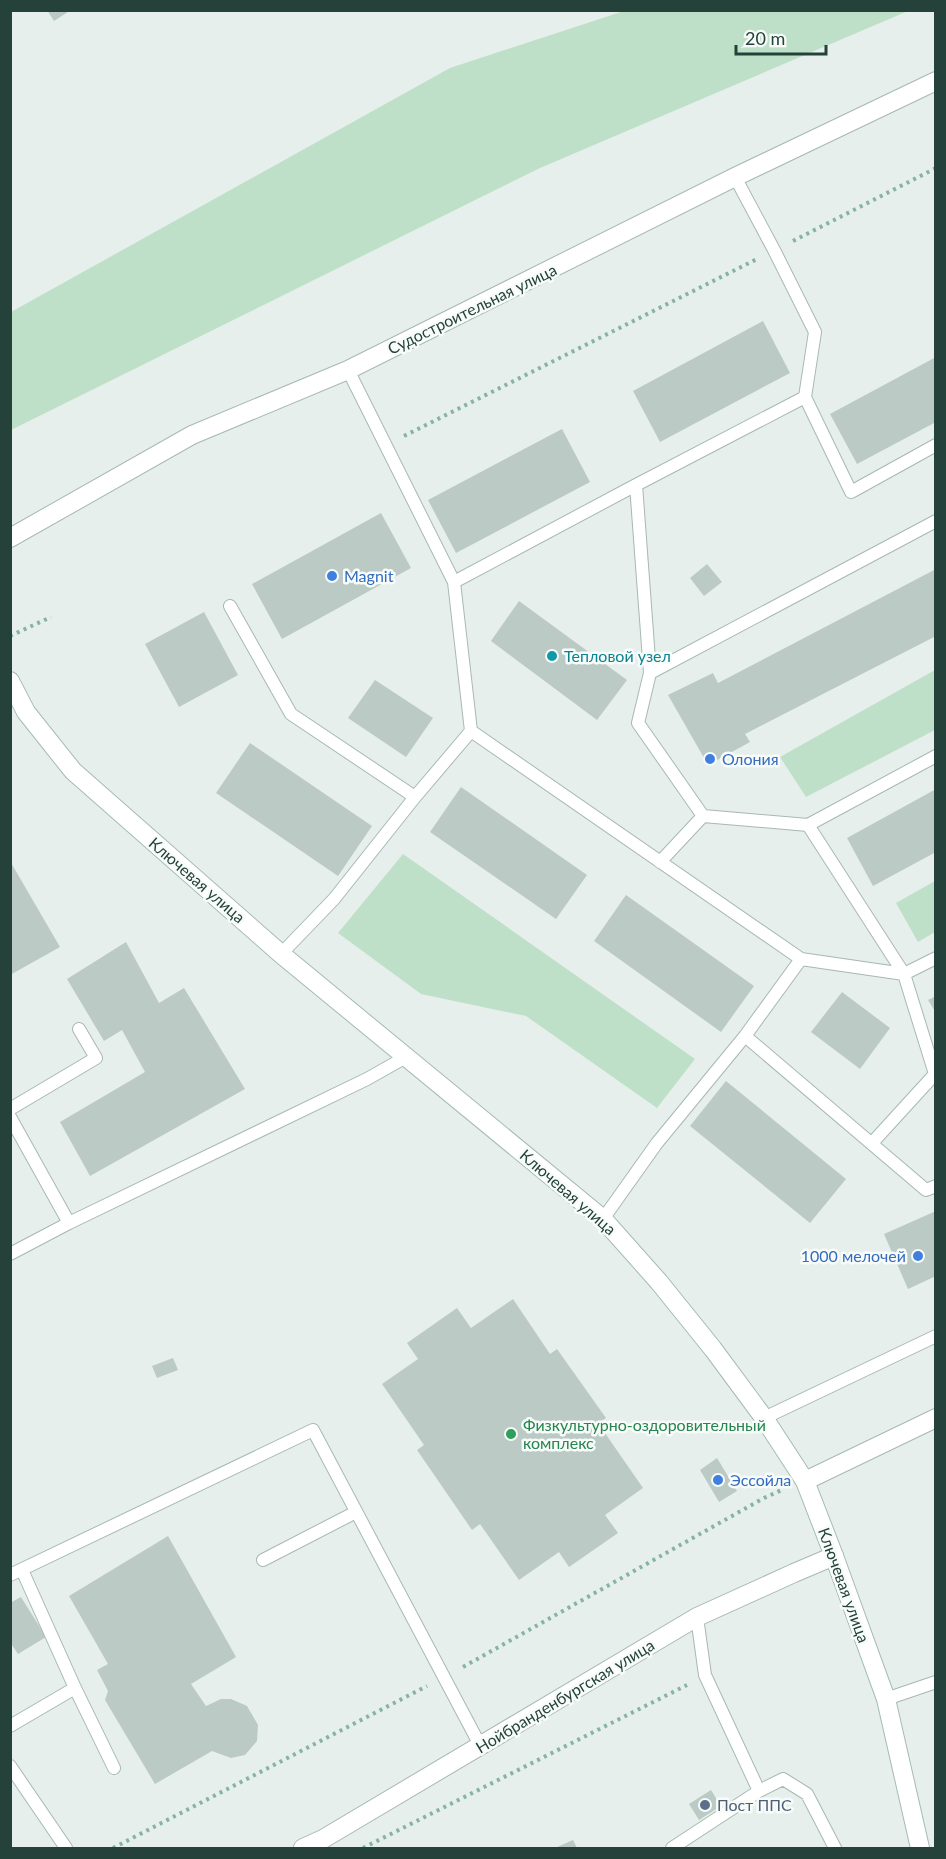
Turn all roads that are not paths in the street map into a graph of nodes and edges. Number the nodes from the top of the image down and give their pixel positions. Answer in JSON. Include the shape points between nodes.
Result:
{"nodes":[{"id":1,"x":936,"y":81,"type":"edge"},
{"id":2,"x":735,"y":177,"type":"junction"},
{"id":3,"x":348,"y":370,"type":"junction"},
{"id":4,"x":805,"y":397,"type":"junction"},
{"id":5,"x":936,"y":446,"type":"edge"},
{"id":6,"x":636,"y":485,"type":"junction"},
{"id":7,"x":936,"y":522,"type":"edge"},
{"id":8,"x":10,"y":538,"type":"edge"},
{"id":9,"x":454,"y":582,"type":"junction"},
{"id":10,"x":230,"y":606,"type":"dead end"},
{"id":11,"x":650,"y":673,"type":"junction"},
{"id":12,"x":10,"y":681,"type":"edge"},
{"id":13,"x":471,"y":731,"type":"junction"},
{"id":14,"x":936,"y":756,"type":"edge"},
{"id":15,"x":415,"y":797,"type":"junction"},
{"id":16,"x":703,"y":816,"type":"junction"},
{"id":17,"x":808,"y":825,"type":"junction"},
{"id":18,"x":660,"y":862,"type":"junction"},
{"id":19,"x":281,"y":954,"type":"junction"},
{"id":20,"x":936,"y":958,"type":"edge"},
{"id":21,"x":801,"y":959,"type":"junction"},
{"id":22,"x":904,"y":974,"type":"junction"},
{"id":23,"x":79,"y":1029,"type":"dead end"},
{"id":24,"x":745,"y":1035,"type":"junction"},
{"id":25,"x":406,"y":1058,"type":"junction"},
{"id":26,"x":10,"y":1109,"type":"edge"},
{"id":27,"x":10,"y":1117,"type":"edge"},
{"id":28,"x":872,"y":1143,"type":"junction"},
{"id":29,"x":936,"y":1186,"type":"edge"},
{"id":30,"x":603,"y":1219,"type":"junction"},
{"id":31,"x":69,"y":1223,"type":"junction"},
{"id":32,"x":10,"y":1254,"type":"edge"},
{"id":33,"x":936,"y":1336,"type":"edge"},
{"id":34,"x":764,"y":1418,"type":"junction"},
{"id":35,"x":936,"y":1418,"type":"edge"},
{"id":36,"x":804,"y":1480,"type":"junction"},
{"id":37,"x":356,"y":1512,"type":"junction"},
{"id":38,"x":834,"y":1556,"type":"junction"},
{"id":39,"x":262,"y":1560,"type":"dead end"},
{"id":40,"x":22,"y":1570,"type":"junction"},
{"id":41,"x":10,"y":1575,"type":"edge"},
{"id":42,"x":697,"y":1617,"type":"junction"},
{"id":43,"x":936,"y":1682,"type":"edge"},
{"id":44,"x":75,"y":1688,"type":"junction"},
{"id":45,"x":886,"y":1699,"type":"junction"},
{"id":46,"x":10,"y":1726,"type":"edge"},
{"id":47,"x":481,"y":1747,"type":"junction"},
{"id":48,"x":10,"y":1766,"type":"edge"},
{"id":49,"x":114,"y":1768,"type":"dead end"},
{"id":50,"x":759,"y":1791,"type":"junction"},
{"id":51,"x":66,"y":1848,"type":"edge"},
{"id":52,"x":303,"y":1848,"type":"edge"},
{"id":53,"x":672,"y":1848,"type":"edge"},
{"id":54,"x":835,"y":1848,"type":"edge"},
{"id":55,"x":920,"y":1848,"type":"edge"}],
"edges":[{"from":1,"to":2,"type":"street","name":"Судостроительная улица"},
{"from":2,"to":3,"type":"street","name":"Судостроительная улица"},
{"from":2,"to":4,"type":"lane","via":[[815,332]]},
{"from":3,"to":8,"type":"street","name":"Судостроительная улица","via":[[192,435]]},
{"from":3,"to":9,"type":"lane"},
{"from":4,"to":5,"type":"lane","via":[[851,492]]},
{"from":4,"to":6,"type":"lane"},
{"from":6,"to":9,"type":"lane"},
{"from":6,"to":11,"type":"lane"},
{"from":7,"to":11,"type":"lane"},
{"from":9,"to":13,"type":"lane"},
{"from":10,"to":15,"type":"lane","via":[[291,714]]},
{"from":11,"to":16,"type":"lane","via":[[638,723]]},
{"from":12,"to":19,"type":"street","name":"Ключевая улица","via":[[26,712],[73,771]]},
{"from":13,"to":15,"type":"lane"},
{"from":13,"to":18,"type":"lane"},
{"from":14,"to":17,"type":"lane"},
{"from":15,"to":19,"type":"lane","via":[[333,899]]},
{"from":16,"to":17,"type":"lane"},
{"from":16,"to":18,"type":"lane"},
{"from":17,"to":22,"type":"lane"},
{"from":18,"to":21,"type":"lane"},
{"from":19,"to":25,"type":"street","name":"Ключевая улица"},
{"from":20,"to":22,"type":"lane"},
{"from":21,"to":22,"type":"lane"},
{"from":21,"to":24,"type":"lane"},
{"from":22,"to":28,"type":"lane","via":[[935,1074]]},
{"from":23,"to":26,"type":"lane","via":[[96,1058]]},
{"from":24,"to":28,"type":"lane"},
{"from":24,"to":30,"type":"lane","via":[[657,1143]]},
{"from":25,"to":30,"type":"street","name":"Ключевая улица"},
{"from":25,"to":31,"type":"lane"},
{"from":27,"to":31,"type":"lane"},
{"from":28,"to":29,"type":"lane","via":[[926,1190]]},
{"from":30,"to":34,"type":"street","name":"Ключевая улица","via":[[686,1315]]},
{"from":31,"to":32,"type":"lane"},
{"from":33,"to":34,"type":"lane"},
{"from":34,"to":36,"type":"street","name":"Ключевая улица"},
{"from":35,"to":36,"type":"street"},
{"from":36,"to":38,"type":"street","name":"Ключевая улица"},
{"from":37,"to":39,"type":"lane"},
{"from":37,"to":40,"type":"lane","via":[[313,1430]]},
{"from":37,"to":47,"type":"lane"},
{"from":38,"to":42,"type":"street","name":"Нойбранденбургская улица"},
{"from":38,"to":45,"type":"street","name":"Ключевая улица"},
{"from":40,"to":41,"type":"lane"},
{"from":40,"to":44,"type":"lane"},
{"from":42,"to":47,"type":"street","name":"Нойбранденбургская улица"},
{"from":42,"to":50,"type":"lane","via":[[705,1675]]},
{"from":43,"to":45,"type":"lane"},
{"from":44,"to":46,"type":"lane"},
{"from":44,"to":49,"type":"lane"},
{"from":45,"to":55,"type":"street","name":"Ключевая улица"},
{"from":47,"to":52,"type":"street","name":"Нойбранденбургская улица"},
{"from":48,"to":51,"type":"lane"},
{"from":50,"to":53,"type":"lane"},
{"from":50,"to":54,"type":"lane","via":[[783,1779],[807,1794]]}]}
